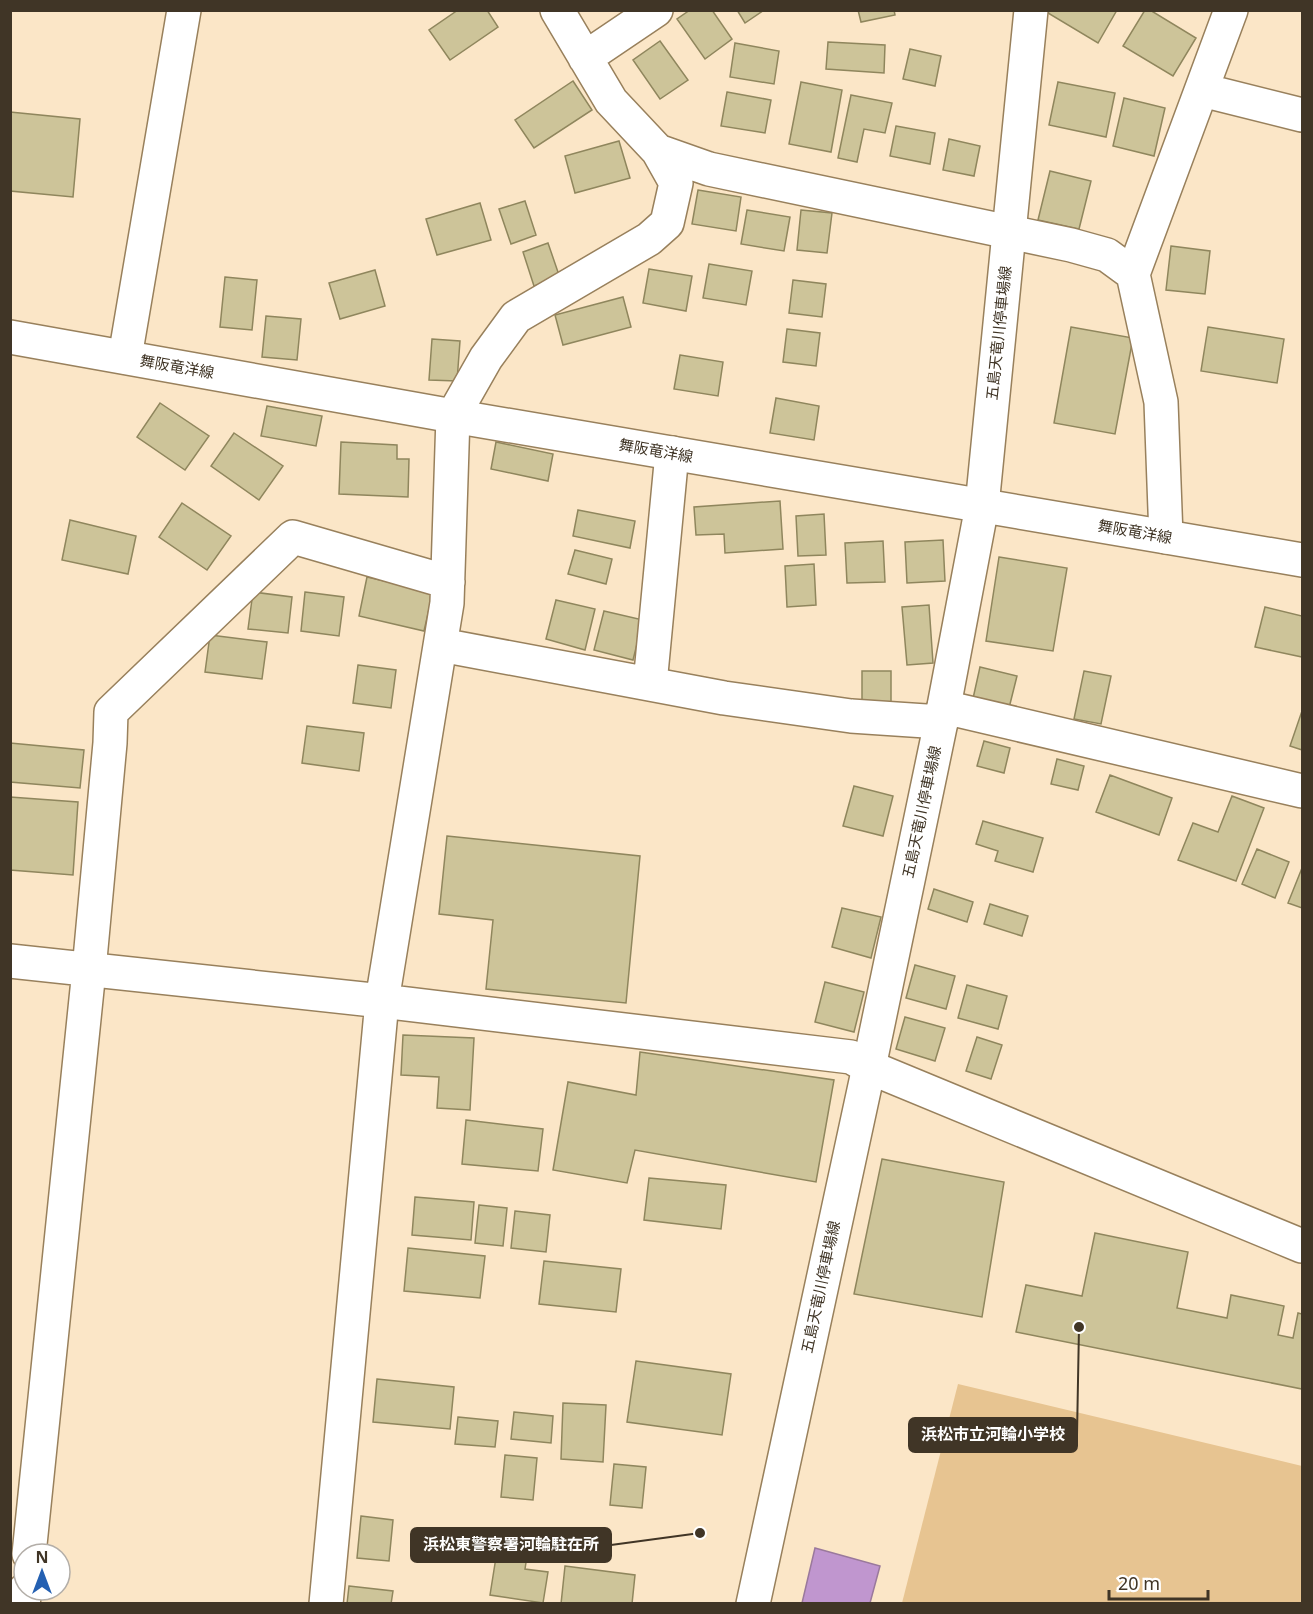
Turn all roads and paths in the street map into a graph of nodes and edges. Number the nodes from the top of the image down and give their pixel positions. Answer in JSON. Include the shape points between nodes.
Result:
{"nodes":[{"id":1,"x":184,"y":10,"type":"edge"},
{"id":2,"x":557,"y":10,"type":"edge"},
{"id":3,"x":656,"y":10,"type":"edge"},
{"id":4,"x":1031,"y":10,"type":"edge"},
{"id":5,"x":1232,"y":10,"type":"edge"},
{"id":6,"x":585,"y":58,"type":"junction"},
{"id":7,"x":1202,"y":90,"type":"junction"},
{"id":8,"x":1302,"y":115,"type":"edge"},
{"id":9,"x":658,"y":151,"type":"junction"},
{"id":10,"x":1009,"y":233,"type":"junction"},
{"id":11,"x":1133,"y":274,"type":"junction"},
{"id":12,"x":10,"y":337,"type":"edge"},
{"id":13,"x":125,"y":357,"type":"junction"},
{"id":14,"x":453,"y":416,"type":"junction"},
{"id":15,"x":672,"y":453,"type":"junction"},
{"id":16,"x":982,"y":506,"type":"junction"},
{"id":17,"x":1166,"y":537,"type":"junction"},
{"id":18,"x":1302,"y":560,"type":"edge"},
{"id":19,"x":448,"y":582,"type":"junction"},
{"id":20,"x":441,"y":645,"type":"junction"},
{"id":21,"x":650,"y":684,"type":"junction"},
{"id":22,"x":942,"y":715,"type":"junction"},
{"id":23,"x":1302,"y":791,"type":"edge"},
{"id":24,"x":10,"y":961,"type":"edge"},
{"id":25,"x":89,"y":970,"type":"junction"},
{"id":26,"x":382,"y":1001,"type":"junction"},
{"id":27,"x":869,"y":1067,"type":"junction"},
{"id":28,"x":1302,"y":1246,"type":"edge"},
{"id":29,"x":30,"y":1542,"type":"edge"},
{"id":30,"x":327,"y":1604,"type":"edge"},
{"id":31,"x":753,"y":1604,"type":"edge"}],
"edges":[{"from":1,"to":13,"type":"street"},
{"from":2,"to":6,"type":"street"},
{"from":3,"to":6,"type":"street"},
{"from":4,"to":10,"type":"street","name":"五島天竜川停車場線"},
{"from":5,"to":7,"type":"street"},
{"from":6,"to":9,"type":"street","via":[[611,100]]},
{"from":7,"to":8,"type":"street"},
{"from":7,"to":11,"type":"street"},
{"from":9,"to":10,"type":"street","via":[[708,169]]},
{"from":9,"to":14,"type":"street","via":[[676,183],[668,223],[650,239],[516,317],[486,358]]},
{"from":10,"to":11,"type":"street","via":[[1107,255]]},
{"from":10,"to":16,"type":"street","name":"五島天竜川停車場線"},
{"from":11,"to":17,"type":"street","via":[[1161,402]]},
{"from":12,"to":13,"type":"street","name":"舞阪竜洋線"},
{"from":13,"to":14,"type":"street","name":"舞阪竜洋線"},
{"from":14,"to":15,"type":"street","name":"舞阪竜洋線"},
{"from":14,"to":19,"type":"street"},
{"from":15,"to":16,"type":"street","name":"舞阪竜洋線"},
{"from":15,"to":21,"type":"street"},
{"from":16,"to":17,"type":"street","name":"舞阪竜洋線"},
{"from":16,"to":22,"type":"street","name":"五島天竜川停車場線"},
{"from":17,"to":18,"type":"street","name":"舞阪竜洋線"},
{"from":19,"to":20,"type":"street"},
{"from":19,"to":25,"type":"street","via":[[293,537],[111,711]]},
{"from":20,"to":21,"type":"street"},
{"from":20,"to":26,"type":"street"},
{"from":21,"to":22,"type":"street","via":[[851,716]]},
{"from":22,"to":23,"type":"street"},
{"from":22,"to":27,"type":"street","name":"五島天竜川停車場線"},
{"from":24,"to":25,"type":"street"},
{"from":25,"to":26,"type":"street"},
{"from":25,"to":29,"type":"street"},
{"from":26,"to":27,"type":"street","via":[[851,1057]]},
{"from":26,"to":30,"type":"street"},
{"from":27,"to":28,"type":"street"},
{"from":27,"to":31,"type":"street","name":"五島天竜川停車場線"}]}
